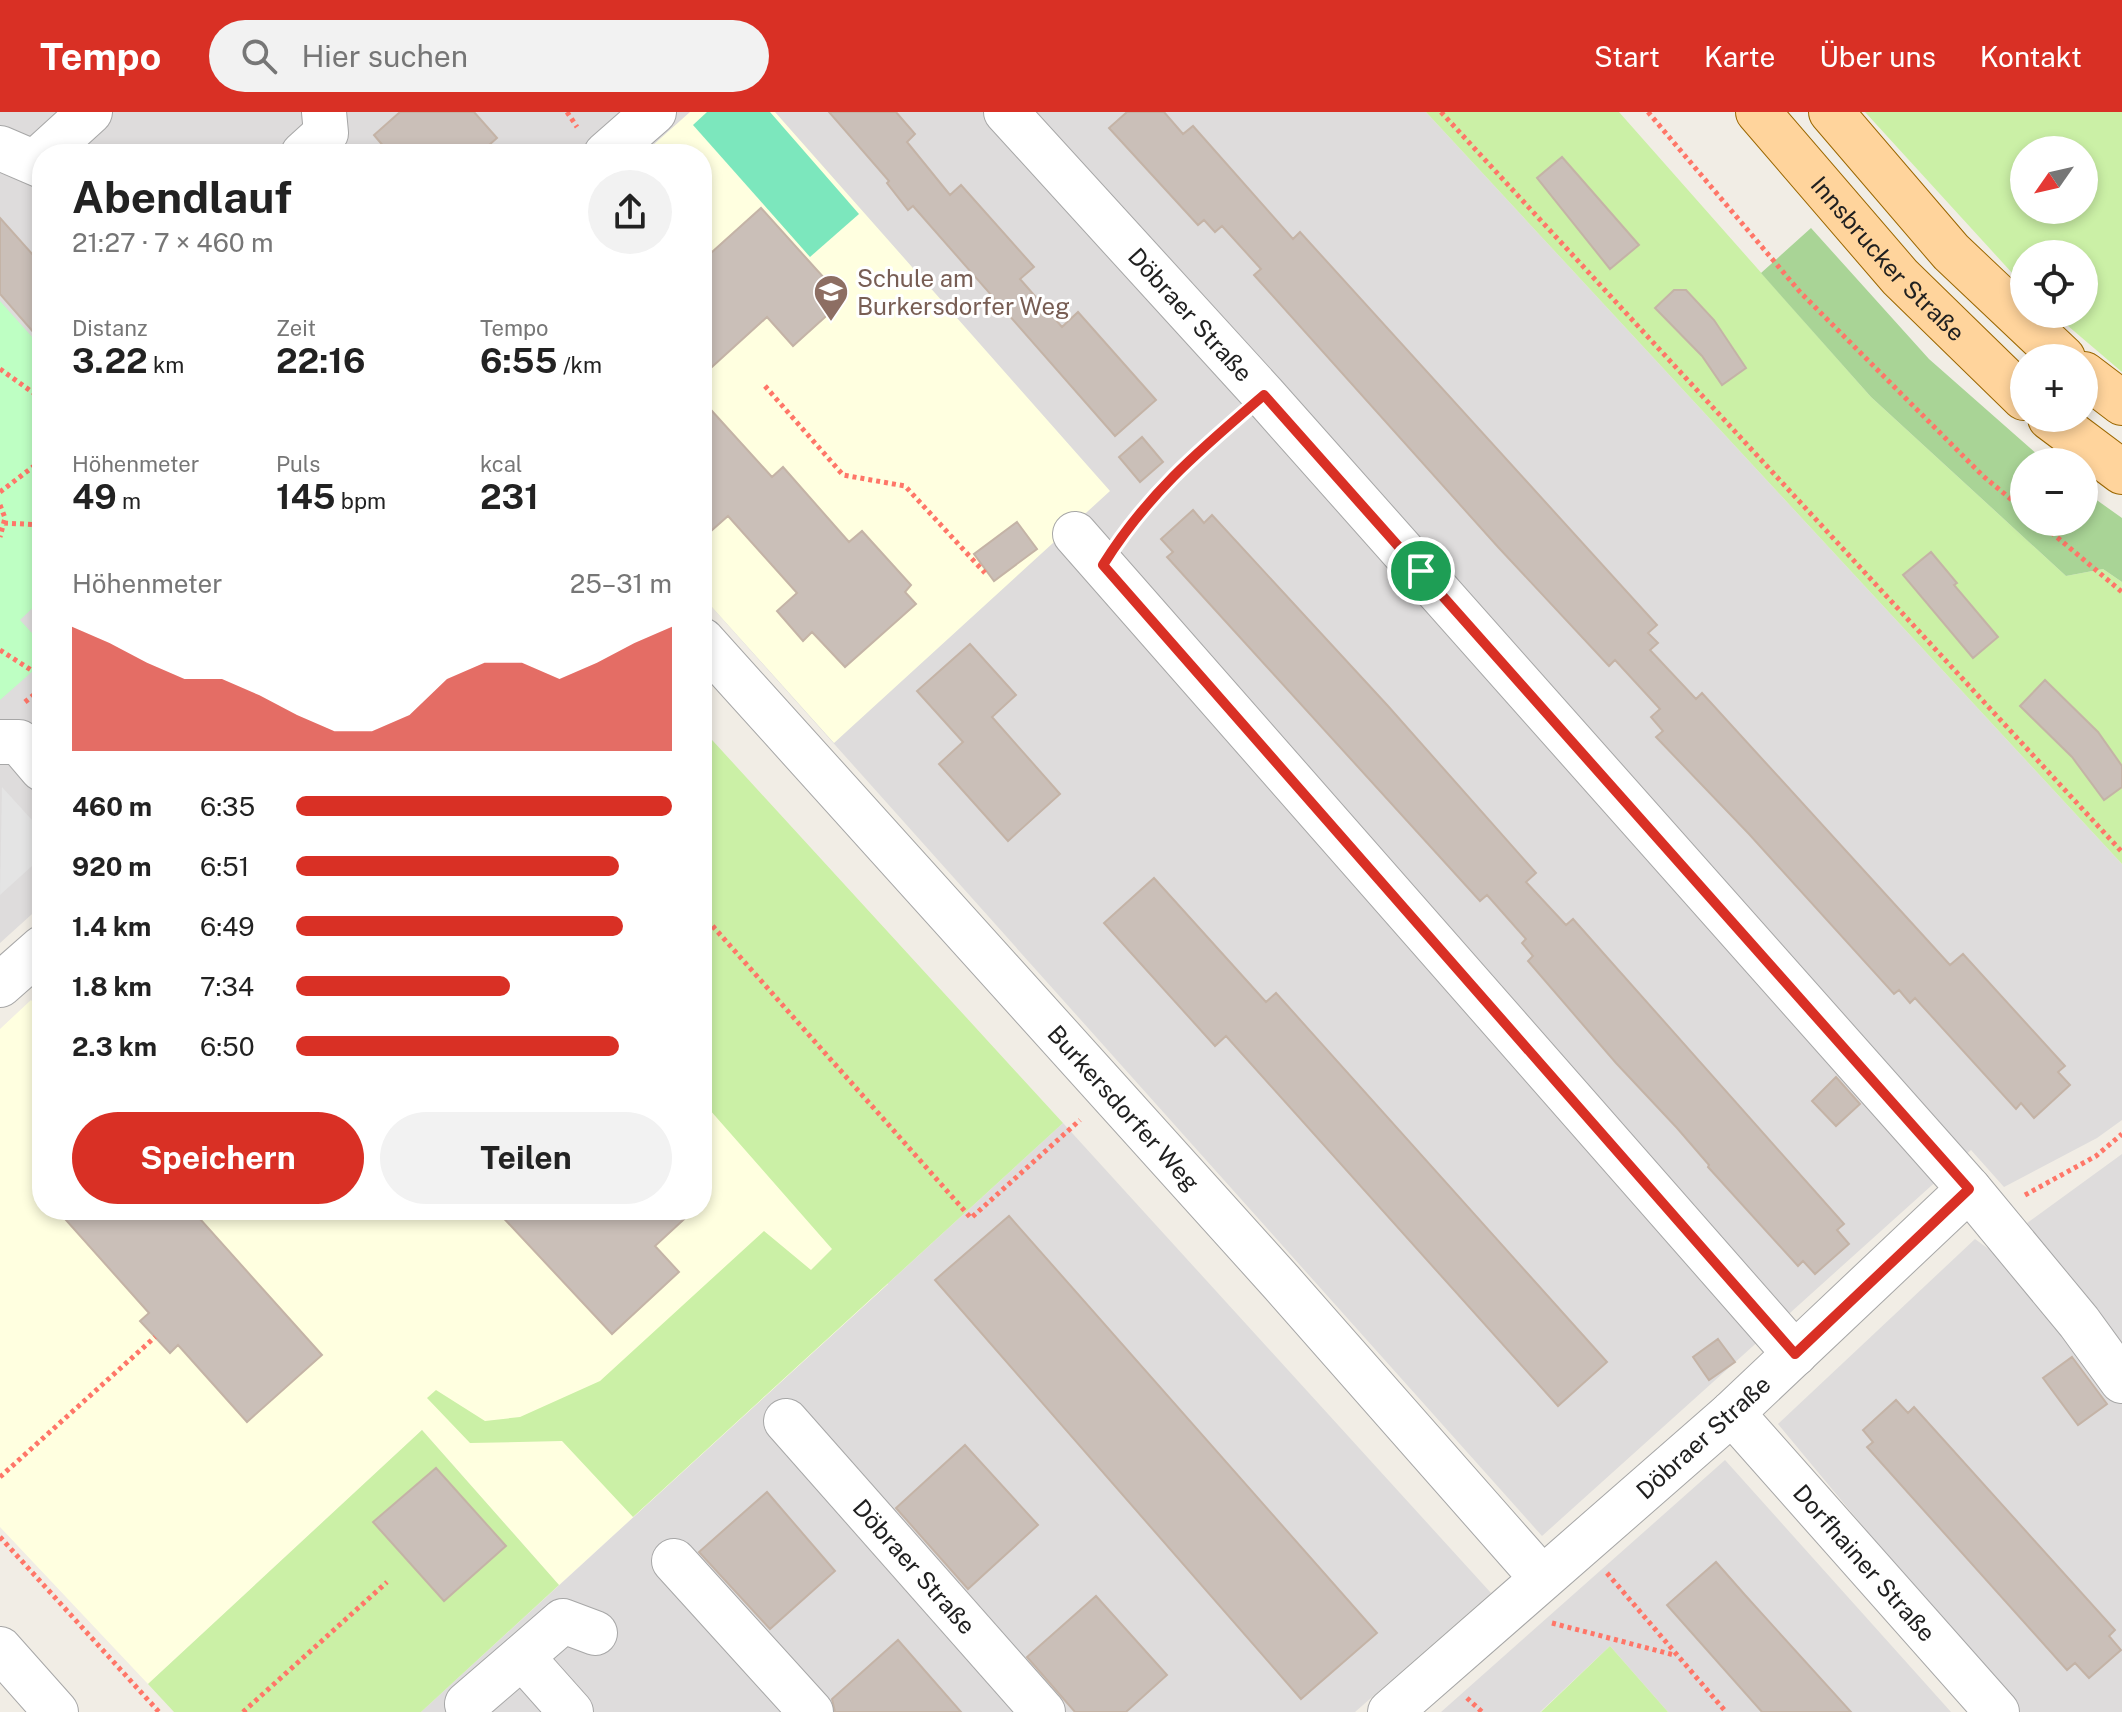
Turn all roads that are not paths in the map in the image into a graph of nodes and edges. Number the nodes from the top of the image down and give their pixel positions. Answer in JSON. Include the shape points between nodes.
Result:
{"nodes":[{"id":1,"x":90,"y":112,"type":"edge"},
{"id":2,"x":324,"y":112,"type":"edge"},
{"id":3,"x":653,"y":112,"type":"edge"},
{"id":4,"x":1006,"y":112,"type":"edge"},
{"id":5,"x":1758,"y":112,"type":"edge"},
{"id":6,"x":1831,"y":112,"type":"edge"},
{"id":7,"x":49,"y":144,"type":"edge"},
{"id":8,"x":314,"y":144,"type":"edge"},
{"id":9,"x":617,"y":144,"type":"edge"},
{"id":10,"x":2048,"y":344,"type":"edge"},
{"id":11,"x":2010,"y":384,"type":"edge"},
{"id":12,"x":2098,"y":385,"type":"edge"},
{"id":13,"x":2122,"y":403,"type":"edge"},
{"id":14,"x":2069,"y":432,"type":"edge"},
{"id":15,"x":2122,"y":472,"type":"edge"},
{"id":16,"x":1089,"y":550,"type":"road end"},
{"id":17,"x":712,"y":651,"type":"edge"},
{"id":18,"x":0,"y":742,"type":"edge"},
{"id":19,"x":32,"y":757,"type":"edge"},
{"id":20,"x":32,"y":957,"type":"edge"},
{"id":21,"x":0,"y":985,"type":"edge"},
{"id":22,"x":1979,"y":1202,"type":"junction"},
{"id":23,"x":1795,"y":1354,"type":"junction"},
{"id":24,"x":2122,"y":1381,"type":"edge"},
{"id":25,"x":1732,"y":1413,"type":"junction"},
{"id":26,"x":786,"y":1421,"type":"dead end"},
{"id":27,"x":674,"y":1561,"type":"dead end"},
{"id":28,"x":1532,"y":1586,"type":"junction"},
{"id":29,"x":595,"y":1633,"type":"dead end"},
{"id":30,"x":0,"y":1649,"type":"edge"},
{"id":31,"x":522,"y":1657,"type":"junction"},
{"id":32,"x":56,"y":1712,"type":"edge"},
{"id":33,"x":469,"y":1712,"type":"edge"},
{"id":34,"x":571,"y":1712,"type":"edge"},
{"id":35,"x":811,"y":1712,"type":"edge"},
{"id":36,"x":1043,"y":1712,"type":"edge"},
{"id":37,"x":1390,"y":1712,"type":"edge"},
{"id":38,"x":1997,"y":1712,"type":"edge"}],
"edges":[{"from":1,"to":7,"type":"street"},
{"from":2,"to":8,"type":"street","via":[[326,133]]},
{"from":3,"to":9,"type":"street"},
{"from":4,"to":22,"type":"street","name":"Döbraer Straße","via":[[1264,395]]},
{"from":5,"to":11,"type":"main road","name":"Innsbrucker Straße","via":[[1900,277]]},
{"from":6,"to":10,"type":"main road","via":[[1951,252]]},
{"from":12,"to":13,"type":"main road"},
{"from":14,"to":15,"type":"main road"},
{"from":16,"to":23,"type":"street"},
{"from":17,"to":28,"type":"street","name":"Burkersdorfer Weg","via":[[1111,1093]]},
{"from":18,"to":19,"type":"street","via":[[19,742]]},
{"from":20,"to":21,"type":"street"},
{"from":22,"to":23,"type":"street","name":"Döbraer Straße"},
{"from":22,"to":24,"type":"street"},
{"from":23,"to":25,"type":"street","name":"Döbraer Straße"},
{"from":25,"to":28,"type":"street","name":"Döbraer Straße"},
{"from":25,"to":38,"type":"street","name":"Dorfhainer Straße"},
{"from":26,"to":36,"type":"street","name":"Döbraer Straße"},
{"from":27,"to":35,"type":"street"},
{"from":28,"to":37,"type":"street","name":"Döbraer Straße"},
{"from":29,"to":31,"type":"street","via":[[563,1621]]},
{"from":30,"to":32,"type":"street"},
{"from":31,"to":33,"type":"street","via":[[467,1704]]},
{"from":31,"to":34,"type":"street"}]}
